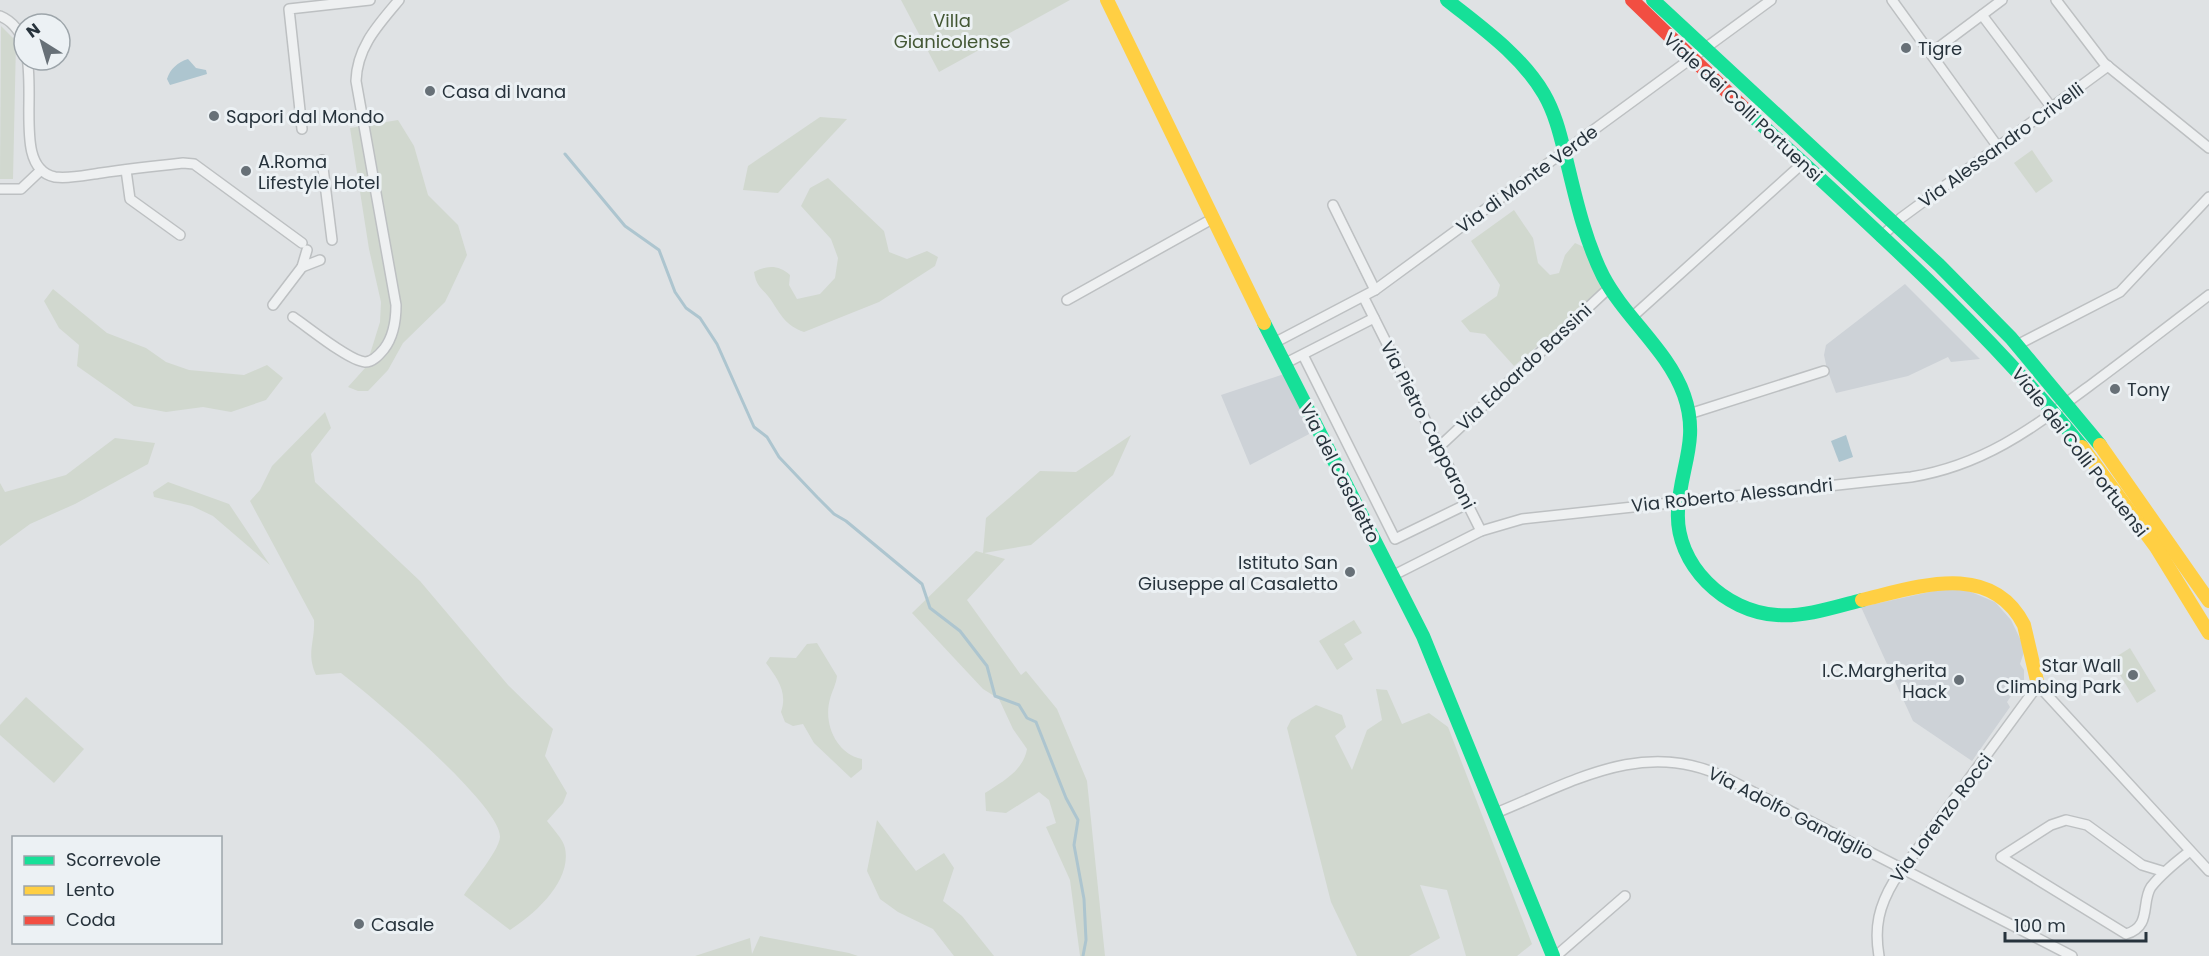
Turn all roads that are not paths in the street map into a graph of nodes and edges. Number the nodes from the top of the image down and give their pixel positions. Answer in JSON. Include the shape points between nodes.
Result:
{"nodes":[{"id":1,"x":370,"y":0,"type":"edge"},
{"id":2,"x":399,"y":0,"type":"edge"},
{"id":3,"x":1107,"y":0,"type":"edge"},
{"id":4,"x":1447,"y":0,"type":"edge"},
{"id":5,"x":1632,"y":0,"type":"edge"},
{"id":6,"x":1653,"y":0,"type":"edge"},
{"id":7,"x":1771,"y":0,"type":"edge"},
{"id":8,"x":1892,"y":0,"type":"edge"},
{"id":9,"x":2002,"y":0,"type":"edge"},
{"id":10,"x":2056,"y":0,"type":"edge"},
{"id":11,"x":1982,"y":15,"type":"junction"},
{"id":12,"x":0,"y":16,"type":"edge"},
{"id":13,"x":1705,"y":49,"type":"junction"},
{"id":14,"x":1931,"y":53,"type":"junction"},
{"id":15,"x":1691,"y":59,"type":"junction"},
{"id":16,"x":2108,"y":66,"type":"junction"},
{"id":17,"x":2052,"y":108,"type":"junction"},
{"id":18,"x":302,"y":129,"type":"dead end"},
{"id":19,"x":1998,"y":147,"type":"junction"},
{"id":20,"x":2209,"y":148,"type":"edge"},
{"id":21,"x":1564,"y":152,"type":"junction"},
{"id":22,"x":322,"y":160,"type":"dead end"},
{"id":23,"x":1803,"y":163,"type":"junction"},
{"id":24,"x":126,"y":170,"type":"junction"},
{"id":25,"x":40,"y":171,"type":"junction"},
{"id":26,"x":0,"y":189,"type":"edge"},
{"id":27,"x":2209,"y":197,"type":"edge"},
{"id":28,"x":1333,"y":206,"type":"dead end"},
{"id":29,"x":1212,"y":219,"type":"junction"},
{"id":30,"x":1894,"y":224,"type":"junction"},
{"id":31,"x":180,"y":235,"type":"dead end"},
{"id":32,"x":1881,"y":237,"type":"junction"},
{"id":33,"x":332,"y":240,"type":"dead end"},
{"id":34,"x":320,"y":260,"type":"dead end"},
{"id":35,"x":302,"y":267,"type":"junction"},
{"id":36,"x":1609,"y":288,"type":"junction"},
{"id":37,"x":1375,"y":290,"type":"junction"},
{"id":38,"x":2209,"y":295,"type":"edge"},
{"id":39,"x":1364,"y":298,"type":"junction"},
{"id":40,"x":1067,"y":300,"type":"dead end"},
{"id":41,"x":273,"y":305,"type":"dead end"},
{"id":42,"x":293,"y":317,"type":"dead end"},
{"id":43,"x":1374,"y":318,"type":"junction"},
{"id":44,"x":1631,"y":318,"type":"junction"},
{"id":45,"x":1274,"y":343,"type":"junction"},
{"id":46,"x":2017,"y":345,"type":"junction"},
{"id":47,"x":1303,"y":354,"type":"junction"},
{"id":48,"x":1284,"y":364,"type":"junction"},
{"id":49,"x":1824,"y":371,"type":"dead end"},
{"id":50,"x":2067,"y":403,"type":"junction"},
{"id":51,"x":2054,"y":413,"type":"junction"},
{"id":52,"x":1689,"y":414,"type":"junction"},
{"id":53,"x":1439,"y":447,"type":"junction"},
{"id":54,"x":1677,"y":501,"type":"junction"},
{"id":55,"x":1467,"y":504,"type":"junction"},
{"id":56,"x":1482,"y":531,"type":"junction"},
{"id":57,"x":1392,"y":576,"type":"junction"},
{"id":58,"x":2209,"y":601,"type":"edge"},
{"id":59,"x":2209,"y":633,"type":"edge"},
{"id":60,"x":2038,"y":685,"type":"junction"},
{"id":61,"x":1496,"y":813,"type":"junction"},
{"id":62,"x":2190,"y":851,"type":"junction"},
{"id":63,"x":1901,"y":868,"type":"junction"},
{"id":64,"x":2209,"y":871,"type":"edge"},
{"id":65,"x":2165,"y":872,"type":"junction"},
{"id":66,"x":1625,"y":896,"type":"dead end"},
{"id":67,"x":1550,"y":954,"type":"edge"},
{"id":68,"x":2069,"y":955,"type":"edge"},
{"id":69,"x":1879,"y":956,"type":"edge"}],
"edges":[{"from":1,"to":18,"type":"street","via":[[289,9]]},
{"from":2,"to":42,"type":"street","via":[[371,34],[356,71],[359,107],[396,304],[392,336],[377,357],[366,362]]},
{"from":3,"to":29,"type":"street","name":"Via del Casaletto"},
{"from":4,"to":21,"type":"street","via":[[1529,73],[1550,106]]},
{"from":5,"to":15,"type":"street","name":"Viale dei Colli Portuensi"},
{"from":6,"to":13,"type":"street","name":"Viale dei Colli Portuensi"},
{"from":7,"to":13,"type":"street","name":"Via di Monte Verde"},
{"from":8,"to":14,"type":"street"},
{"from":9,"to":11,"type":"street"},
{"from":10,"to":16,"type":"street"},
{"from":11,"to":14,"type":"street"},
{"from":11,"to":17,"type":"street"},
{"from":12,"to":25,"type":"street","via":[[14,27],[23,43],[21,139],[27,158]]},
{"from":13,"to":15,"type":"street","name":"Via di Monte Verde"},
{"from":13,"to":30,"type":"street","name":"Viale dei Colli Portuensi"},
{"from":14,"to":19,"type":"street"},
{"from":15,"to":21,"type":"street","name":"Via di Monte Verde"},
{"from":15,"to":23,"type":"street","name":"Viale dei Colli Portuensi"},
{"from":16,"to":17,"type":"street","name":"Via Alessandro Crivelli"},
{"from":16,"to":20,"type":"street"},
{"from":17,"to":19,"type":"street","name":"Via Alessandro Crivelli"},
{"from":19,"to":30,"type":"street","name":"Via Alessandro Crivelli"},
{"from":21,"to":36,"type":"street","via":[[1588,239]]},
{"from":21,"to":37,"type":"street","name":"Via di Monte Verde"},
{"from":22,"to":33,"type":"street"},
{"from":23,"to":32,"type":"street","name":"Viale dei Colli Portuensi"},
{"from":23,"to":44,"type":"street"},
{"from":24,"to":25,"type":"street","via":[[64,177]]},
{"from":24,"to":31,"type":"street","via":[[130,199]]},
{"from":24,"to":35,"type":"street","via":[[183,163],[200,166],[304,246]]},
{"from":25,"to":26,"type":"street","via":[[21,189]]},
{"from":27,"to":46,"type":"street","via":[[2120,292]]},
{"from":28,"to":37,"type":"street"},
{"from":29,"to":40,"type":"street"},
{"from":29,"to":45,"type":"street","name":"Via del Casaletto"},
{"from":30,"to":32,"type":"street"},
{"from":30,"to":46,"type":"street","name":"Viale dei Colli Portuensi"},
{"from":32,"to":51,"type":"street","name":"Viale dei Colli Portuensi","via":[[1965,316]]},
{"from":34,"to":35,"type":"street"},
{"from":35,"to":41,"type":"street"},
{"from":36,"to":44,"type":"street"},
{"from":36,"to":53,"type":"street","name":"Via Edoardo Bassini"},
{"from":37,"to":39,"type":"street","name":"Via di Monte Verde"},
{"from":38,"to":50,"type":"street","name":"Via Roberto Alessandri"},
{"from":39,"to":43,"type":"street","name":"Via Pietro Capparoni"},
{"from":39,"to":45,"type":"street","name":"Via di Monte Verde"},
{"from":43,"to":47,"type":"street"},
{"from":43,"to":53,"type":"street","name":"Via Pietro Capparoni"},
{"from":44,"to":52,"type":"street","via":[[1675,375]]},
{"from":45,"to":48,"type":"street","name":"Via del Casaletto"},
{"from":46,"to":50,"type":"street","name":"Viale dei Colli Portuensi"},
{"from":47,"to":48,"type":"street"},
{"from":47,"to":55,"type":"street","via":[[1395,539]]},
{"from":48,"to":57,"type":"street","name":"Via del Casaletto"},
{"from":49,"to":52,"type":"street"},
{"from":50,"to":51,"type":"street","name":"Via Roberto Alessandri"},
{"from":50,"to":58,"type":"street","name":"Viale dei Colli Portuensi","via":[[2144,502]]},
{"from":51,"to":54,"type":"street","name":"Via Roberto Alessandri","via":[[2006,445],[1934,473]]},
{"from":51,"to":59,"type":"street","name":"Viale dei Colli Portuensi","via":[[2128,507]]},
{"from":52,"to":54,"type":"street","via":[[1691,447]]},
{"from":53,"to":55,"type":"street","name":"Via Pietro Capparoni"},
{"from":54,"to":56,"type":"street","name":"Via Roberto Alessandri","via":[[1522,519]]},
{"from":54,"to":60,"type":"street","via":[[1678,530],[1687,554],[1706,584],[1732,603],[1762,616],[1789,617],[1920,586],[1948,581],[1969,583],[2001,597],[2019,616],[2030,642]]},
{"from":55,"to":56,"type":"street","name":"Via Pietro Capparoni"},
{"from":56,"to":57,"type":"street","name":"Via Roberto Alessandri"},
{"from":57,"to":61,"type":"street","name":"Via del Casaletto","via":[[1431,654]]},
{"from":60,"to":62,"type":"street"},
{"from":60,"to":63,"type":"street","name":"Via Lorenzo Rocci"},
{"from":61,"to":63,"type":"street","name":"Via Adolfo Gandiglio","via":[[1614,765],[1649,761],[1680,764],[1715,773]]},
{"from":61,"to":67,"type":"street","name":"Via del Casaletto"},
{"from":62,"to":64,"type":"street"},
{"from":62,"to":65,"type":"street"},
{"from":63,"to":68,"type":"street","name":"Via Adolfo Gandiglio"},
{"from":63,"to":69,"type":"street","name":"Via Lorenzo Rocci","via":[[1879,912]]},
{"from":65,"to":65,"type":"street","via":[[2142,865],[2087,825],[2066,819],[2001,857],[2126,934],[2143,920],[2149,892]]},
{"from":66,"to":67,"type":"street"}]}
